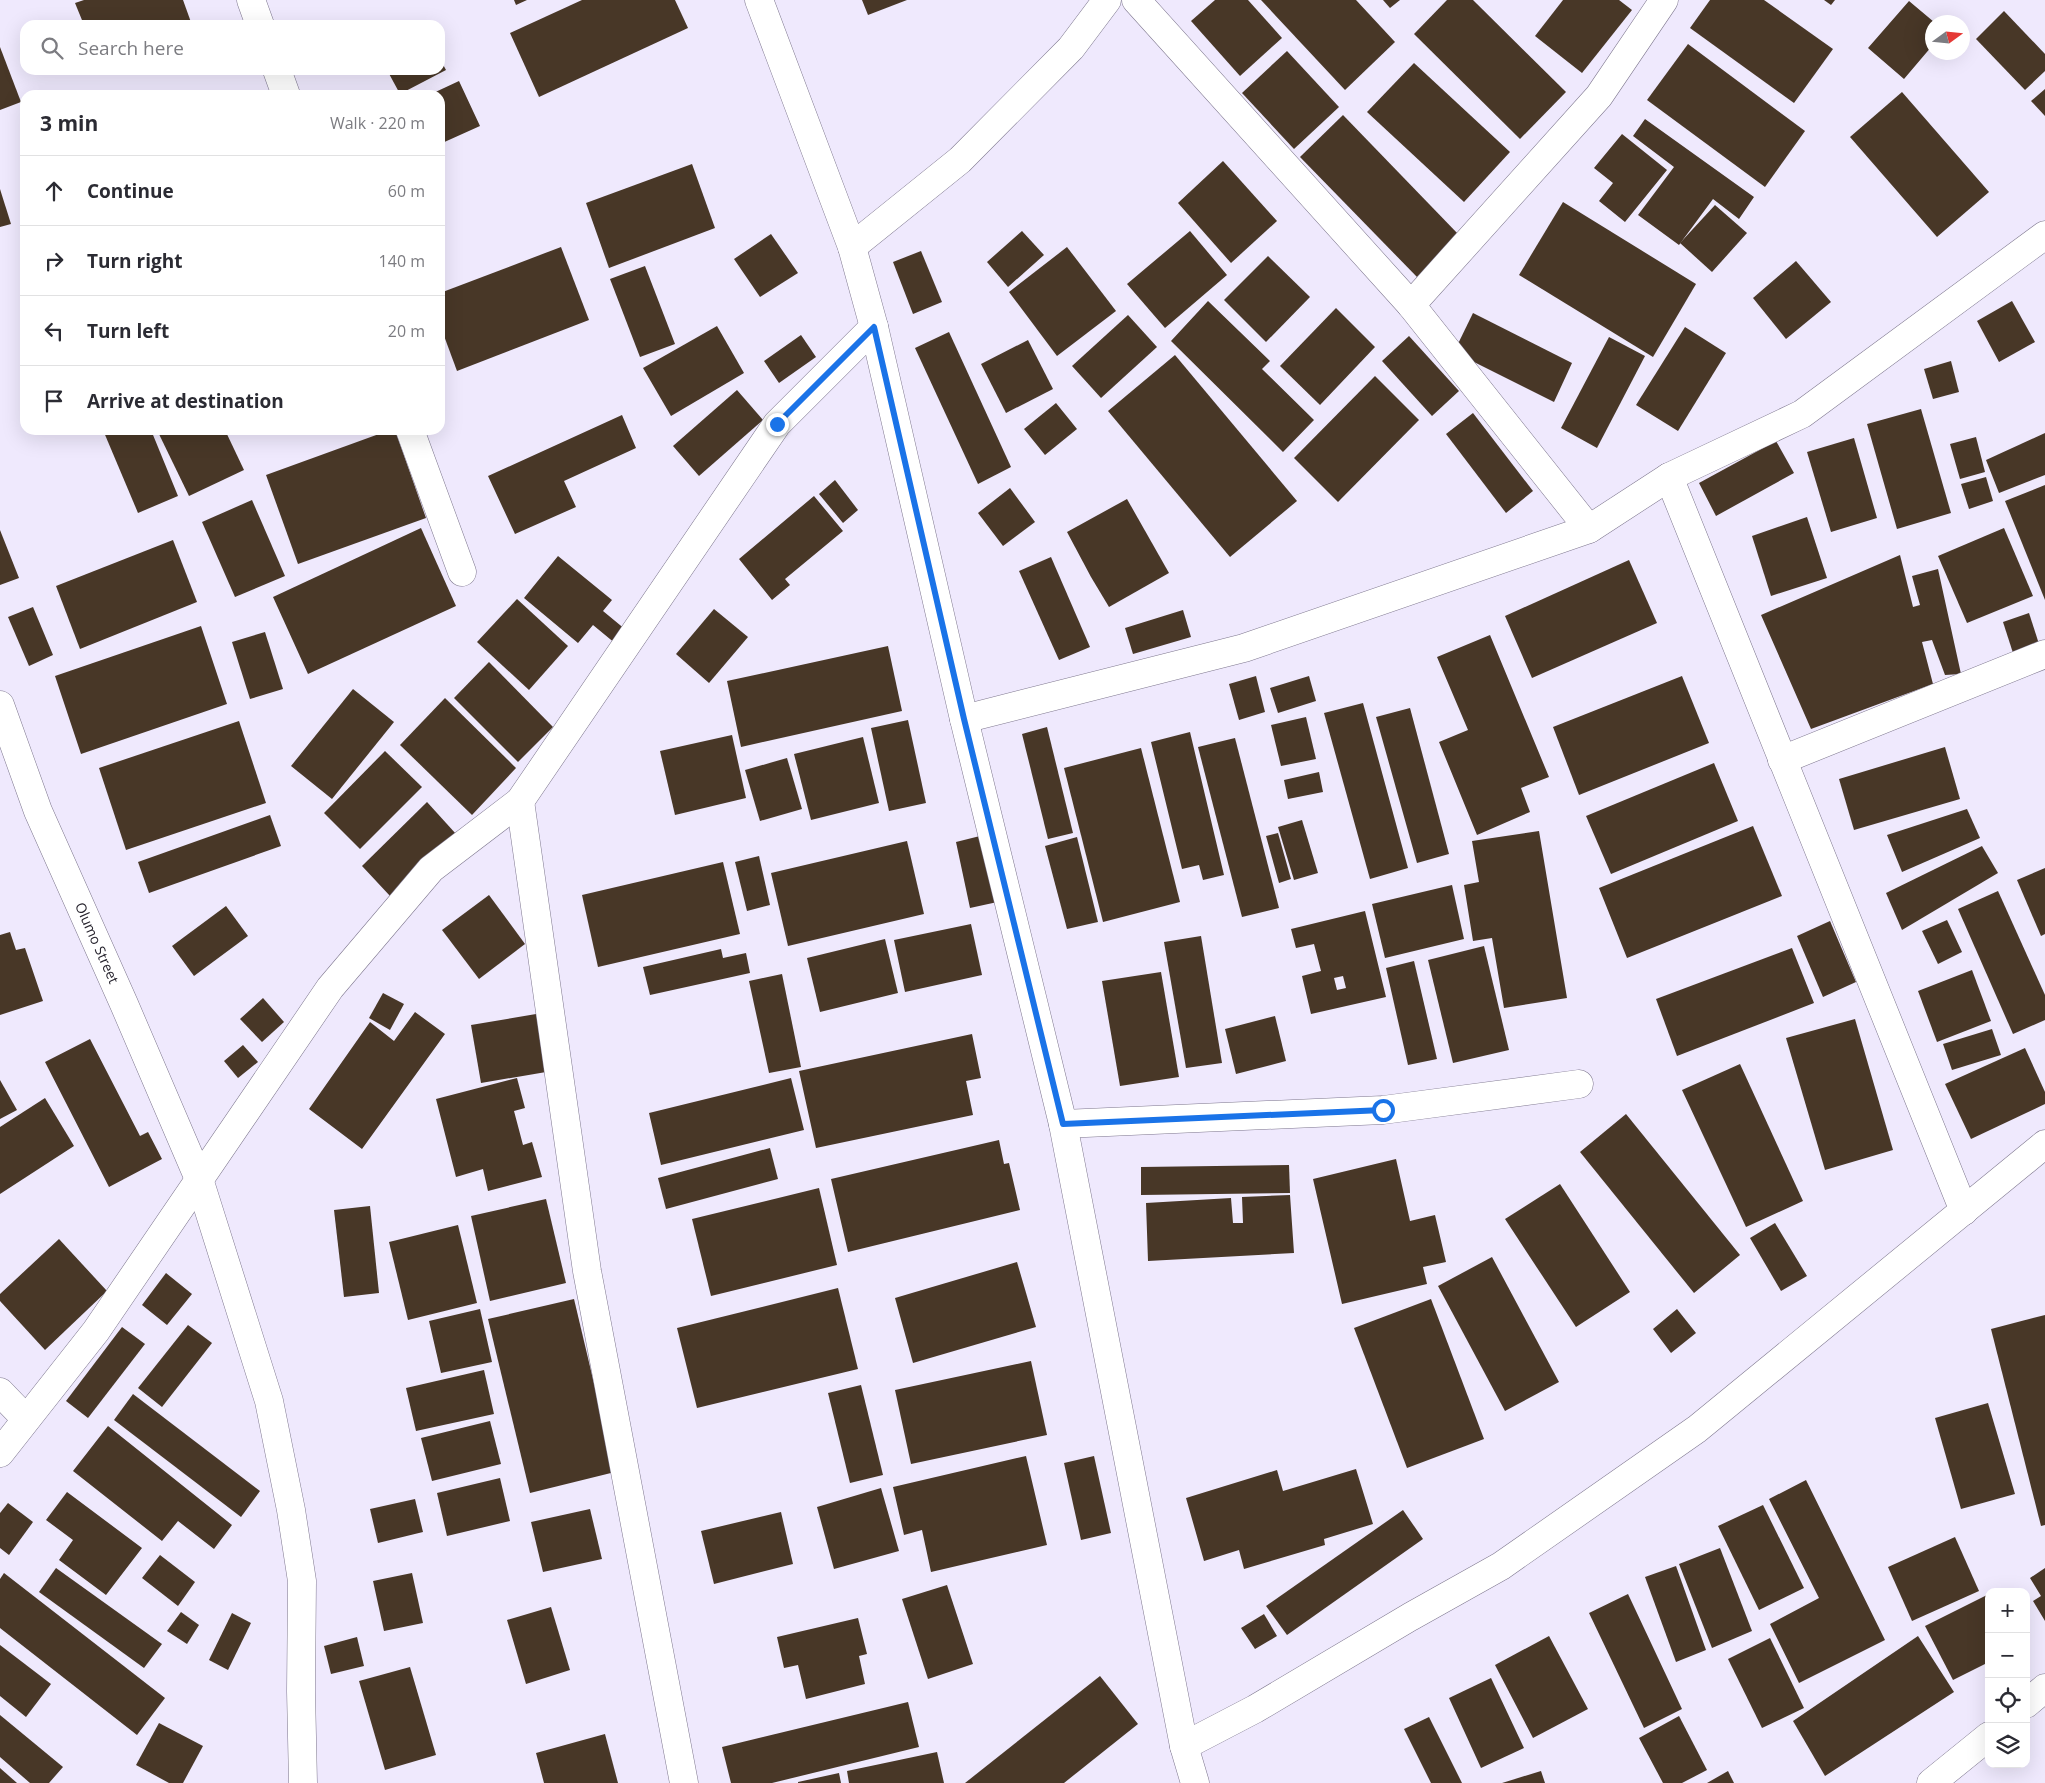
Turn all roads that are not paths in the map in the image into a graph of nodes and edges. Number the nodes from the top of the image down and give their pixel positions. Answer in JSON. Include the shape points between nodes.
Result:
{"nodes":[{"id":1,"x":251,"y":0,"type":"edge"},
{"id":2,"x":759,"y":0,"type":"edge"},
{"id":3,"x":1107,"y":0,"type":"edge"},
{"id":4,"x":1136,"y":0,"type":"edge"},
{"id":5,"x":1664,"y":0,"type":"edge"},
{"id":6,"x":258,"y":20,"type":"edge"},
{"id":7,"x":279,"y":75,"type":"edge"},
{"id":8,"x":284,"y":90,"type":"edge"},
{"id":9,"x":2045,"y":235,"type":"edge"},
{"id":10,"x":852,"y":248,"type":"junction"},
{"id":11,"x":1411,"y":305,"type":"junction"},
{"id":12,"x":874,"y":327,"type":"junction"},
{"id":13,"x":412,"y":435,"type":"edge"},
{"id":14,"x":1669,"y":477,"type":"junction"},
{"id":15,"x":1589,"y":529,"type":"junction"},
{"id":16,"x":462,"y":572,"type":"dead end"},
{"id":17,"x":2045,"y":654,"type":"edge"},
{"id":18,"x":0,"y":705,"type":"edge"},
{"id":19,"x":964,"y":719,"type":"junction"},
{"id":20,"x":1782,"y":760,"type":"junction"},
{"id":21,"x":520,"y":801,"type":"junction"},
{"id":22,"x":1579,"y":1084,"type":"dead end"},
{"id":23,"x":1063,"y":1124,"type":"junction"},
{"id":24,"x":2045,"y":1144,"type":"edge"},
{"id":25,"x":199,"y":1179,"type":"junction"},
{"id":26,"x":1964,"y":1211,"type":"junction"},
{"id":27,"x":0,"y":1392,"type":"edge"},
{"id":28,"x":26,"y":1419,"type":"junction"},
{"id":29,"x":0,"y":1453,"type":"edge"},
{"id":30,"x":2045,"y":1688,"type":"edge"},
{"id":31,"x":2030,"y":1701,"type":"edge"},
{"id":32,"x":1985,"y":1739,"type":"edge"},
{"id":33,"x":1184,"y":1746,"type":"junction"},
{"id":34,"x":303,"y":1783,"type":"edge"},
{"id":35,"x":684,"y":1783,"type":"edge"},
{"id":36,"x":1195,"y":1783,"type":"edge"},
{"id":37,"x":1931,"y":1783,"type":"edge"}],
"edges":[{"from":1,"to":6,"type":"street"},
{"from":2,"to":10,"type":"street"},
{"from":3,"to":10,"type":"street","via":[[1071,48],[960,160]]},
{"from":4,"to":11,"type":"street"},
{"from":5,"to":11,"type":"street","via":[[1599,96]]},
{"from":7,"to":8,"type":"street"},
{"from":9,"to":14,"type":"street","via":[[1802,414]]},
{"from":10,"to":12,"type":"street"},
{"from":11,"to":15,"type":"street"},
{"from":12,"to":19,"type":"street"},
{"from":12,"to":21,"type":"street","via":[[777,424]]},
{"from":13,"to":16,"type":"street"},
{"from":14,"to":15,"type":"street"},
{"from":14,"to":20,"type":"street"},
{"from":15,"to":19,"type":"street","via":[[1244,648]]},
{"from":17,"to":20,"type":"street"},
{"from":18,"to":25,"type":"street","name":"Olumo Street","via":[[38,810]]},
{"from":19,"to":23,"type":"street"},
{"from":20,"to":26,"type":"street"},
{"from":21,"to":25,"type":"street","via":[[432,870],[336,980]]},
{"from":21,"to":35,"type":"street","via":[[587,1271]]},
{"from":22,"to":23,"type":"street","via":[[1383,1110]]},
{"from":23,"to":33,"type":"street"},
{"from":24,"to":26,"type":"street"},
{"from":25,"to":28,"type":"street","via":[[96,1331]]},
{"from":25,"to":34,"type":"street","name":"Olumo Street","via":[[269,1401],[291,1510],[302,1581]]},
{"from":26,"to":33,"type":"street","via":[[1697,1429],[1501,1566],[1410,1616],[1255,1709]]},
{"from":27,"to":28,"type":"street"},
{"from":28,"to":29,"type":"street"},
{"from":30,"to":31,"type":"street"},
{"from":32,"to":37,"type":"street"},
{"from":33,"to":36,"type":"street"}]}
